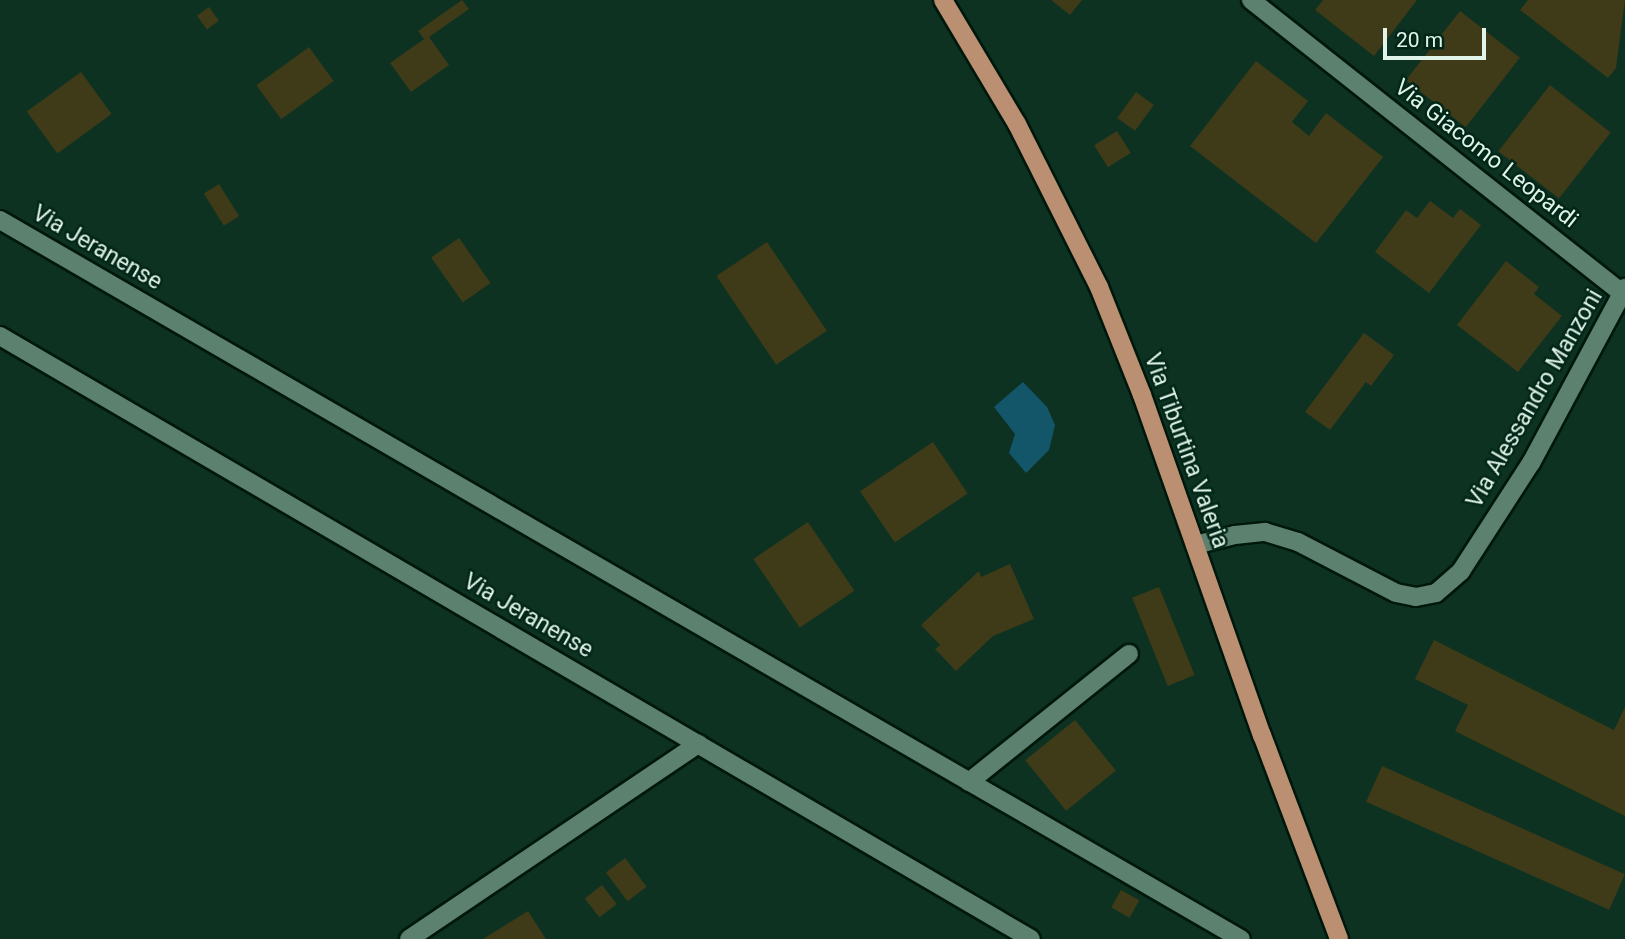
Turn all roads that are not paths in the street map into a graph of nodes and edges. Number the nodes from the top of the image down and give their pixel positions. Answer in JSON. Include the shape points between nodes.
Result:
{"nodes":[{"id":1,"x":943,"y":0,"type":"edge"},
{"id":2,"x":1251,"y":0,"type":"edge"},
{"id":3,"x":0,"y":220,"type":"edge"},
{"id":4,"x":1624,"y":292,"type":"edge"},
{"id":5,"x":0,"y":336,"type":"edge"},
{"id":6,"x":1195,"y":545,"type":"junction"},
{"id":7,"x":1129,"y":654,"type":"dead end"},
{"id":8,"x":698,"y":744,"type":"junction"},
{"id":9,"x":969,"y":782,"type":"junction"},
{"id":10,"x":409,"y":939,"type":"edge"},
{"id":11,"x":1031,"y":939,"type":"edge"},
{"id":12,"x":1241,"y":939,"type":"edge"},
{"id":13,"x":1339,"y":939,"type":"edge"}],
"edges":[{"from":1,"to":6,"type":"main road","name":"Via Tiburtina Valeria","via":[[1017,124],[1084,253],[1142,395]]},
{"from":2,"to":4,"type":"street","name":"Via Giacomo Leopardi"},
{"from":3,"to":9,"type":"street","name":"Via Jeranense"},
{"from":4,"to":6,"type":"street","name":"Via Alessandro Manzoni","via":[[1515,489],[1461,571],[1436,593],[1416,597],[1396,593],[1298,542],[1265,532]]},
{"from":5,"to":8,"type":"street","name":"Via Jeranense"},
{"from":6,"to":13,"type":"main road","name":"Via Tiburtina Valeria"},
{"from":7,"to":9,"type":"street"},
{"from":8,"to":10,"type":"street"},
{"from":8,"to":11,"type":"street","name":"Via Jeranense"},
{"from":9,"to":12,"type":"street","name":"Via Jeranense"}]}
